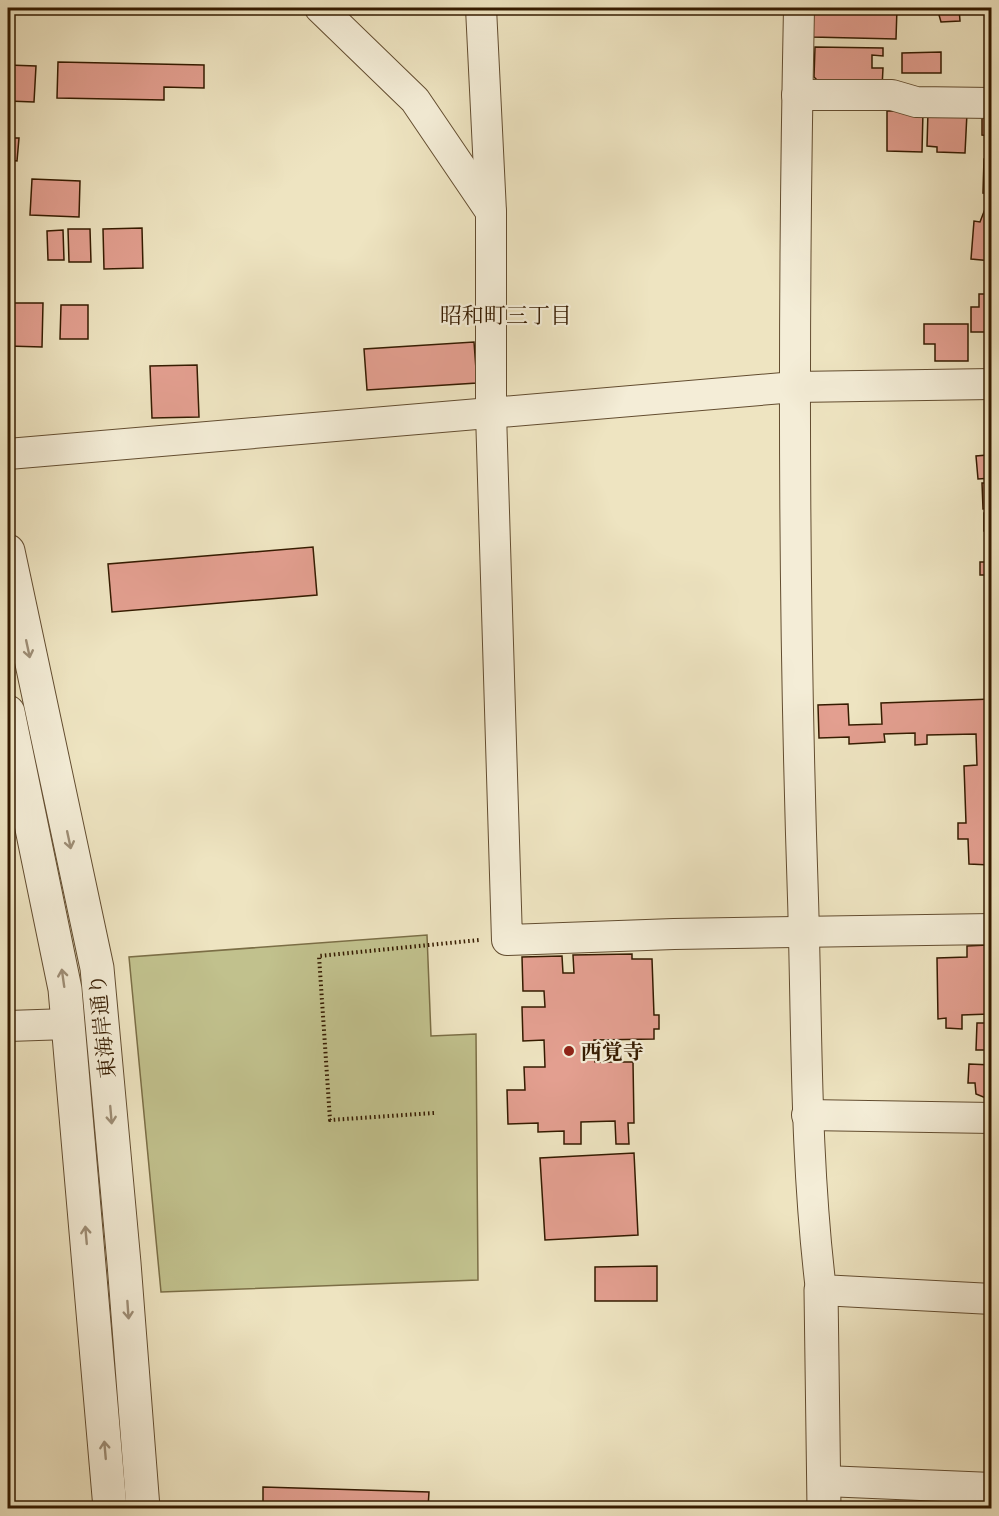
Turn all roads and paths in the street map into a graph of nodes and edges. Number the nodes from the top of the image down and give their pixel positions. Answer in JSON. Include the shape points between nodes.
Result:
{"nodes":[{"id":1,"x":320,"y":8,"type":"edge"},
{"id":2,"x":481,"y":8,"type":"edge"},
{"id":3,"x":799,"y":8,"type":"edge"},
{"id":4,"x":797,"y":95,"type":"junction"},
{"id":5,"x":992,"y":103,"type":"edge"},
{"id":6,"x":490,"y":212,"type":"junction"},
{"id":7,"x":992,"y":384,"type":"edge"},
{"id":8,"x":795,"y":387,"type":"junction"},
{"id":9,"x":491,"y":413,"type":"junction"},
{"id":10,"x":8,"y":454,"type":"edge"},
{"id":11,"x":8,"y":551,"type":"edge"},
{"id":12,"x":8,"y":712,"type":"edge"},
{"id":13,"x":992,"y":929,"type":"edge"},
{"id":14,"x":804,"y":932,"type":"junction"},
{"id":15,"x":507,"y":940,"type":"junction"},
{"id":16,"x":68,"y":1024,"type":"junction"},
{"id":17,"x":8,"y":1026,"type":"edge"},
{"id":18,"x":434,"y":1113,"type":"dead end"},
{"id":19,"x":807,"y":1115,"type":"junction"},
{"id":20,"x":992,"y":1118,"type":"edge"},
{"id":21,"x":821,"y":1290,"type":"junction"},
{"id":22,"x":992,"y":1299,"type":"edge"},
{"id":23,"x":992,"y":1488,"type":"edge"},
{"id":24,"x":825,"y":1495,"type":"edge"},
{"id":25,"x":110,"y":1509,"type":"edge"},
{"id":26,"x":143,"y":1509,"type":"edge"}],
"edges":[{"from":1,"to":6,"type":"street","via":[[415,100]]},
{"from":2,"to":6,"type":"street"},
{"from":3,"to":4,"type":"street"},
{"from":4,"to":5,"type":"street","via":[[892,95],[916,102]]},
{"from":4,"to":8,"type":"street"},
{"from":6,"to":9,"type":"street"},
{"from":7,"to":8,"type":"street"},
{"from":8,"to":9,"type":"street"},
{"from":8,"to":14,"type":"street","via":[[795,579]]},
{"from":9,"to":10,"type":"street"},
{"from":9,"to":15,"type":"street"},
{"from":11,"to":26,"type":"street","name":"東海岸通り","one_way":true,"via":[[97,968]]},
{"from":16,"to":12,"type":"street","name":"東海岸通り","one_way":true,"via":[[60,957]]},
{"from":13,"to":14,"type":"street"},
{"from":14,"to":15,"type":"street"},
{"from":14,"to":19,"type":"street"},
{"from":15,"to":18,"type":"path","via":[[319,956],[330,1120]]},
{"from":16,"to":17,"type":"street"},
{"from":25,"to":16,"type":"street","name":"東海岸通り","one_way":true},
{"from":19,"to":20,"type":"street"},
{"from":19,"to":21,"type":"street","via":[[812,1217]]},
{"from":21,"to":22,"type":"street"},
{"from":21,"to":24,"type":"street"},
{"from":23,"to":24,"type":"street"}]}
